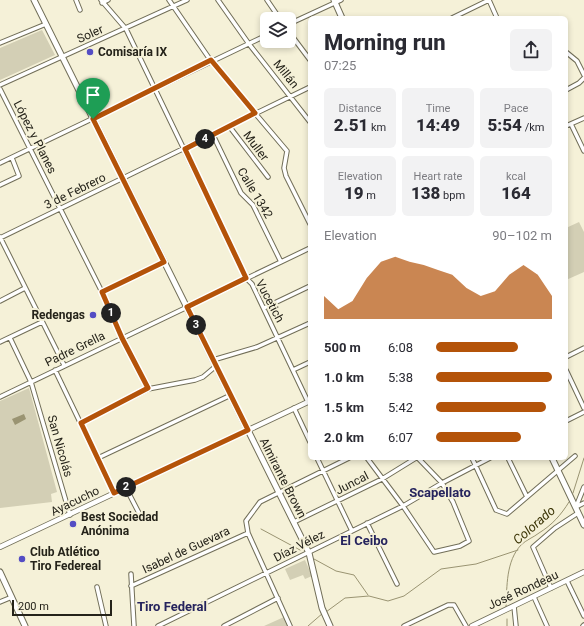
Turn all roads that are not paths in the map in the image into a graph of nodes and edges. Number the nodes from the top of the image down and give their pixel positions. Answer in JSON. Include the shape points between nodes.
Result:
{"nodes":[{"id":1,"x":34,"y":0,"type":"edge"},
{"id":2,"x":76,"y":0,"type":"edge"},
{"id":3,"x":108,"y":0,"type":"edge"},
{"id":4,"x":169,"y":0,"type":"edge"},
{"id":5,"x":187,"y":0,"type":"edge"},
{"id":6,"x":218,"y":0,"type":"edge"},
{"id":7,"x":267,"y":0,"type":"edge"},
{"id":8,"x":341,"y":0,"type":"edge"},
{"id":9,"x":489,"y":0,"type":"edge"},
{"id":10,"x":102,"y":1,"type":"edge"},
{"id":11,"x":335,"y":1,"type":"edge"},
{"id":12,"x":174,"y":6,"type":"junction"},
{"id":13,"x":80,"y":10,"type":"dead end"},
{"id":14,"x":275,"y":12,"type":"edge"},
{"id":15,"x":341,"y":16,"type":"edge"},
{"id":16,"x":456,"y":16,"type":"edge"},
{"id":17,"x":496,"y":16,"type":"edge"},
{"id":18,"x":296,"y":20,"type":"edge"},
{"id":19,"x":46,"y":24,"type":"junction"},
{"id":20,"x":126,"y":29,"type":"junction"},
{"id":21,"x":260,"y":38,"type":"edge"},
{"id":22,"x":296,"y":41,"type":"edge"},
{"id":23,"x":0,"y":43,"type":"edge"},
{"id":24,"x":249,"y":44,"type":"junction"},
{"id":25,"x":568,"y":54,"type":"edge"},
{"id":26,"x":308,"y":57,"type":"edge"},
{"id":27,"x":62,"y":58,"type":"junction"},
{"id":28,"x":211,"y":60,"type":"junction"},
{"id":29,"x":584,"y":76,"type":"edge"},
{"id":30,"x":0,"y":85,"type":"edge"},
{"id":31,"x":308,"y":88,"type":"edge"},
{"id":32,"x":0,"y":89,"type":"edge"},
{"id":33,"x":155,"y":89,"type":"junction"},
{"id":34,"x":568,"y":89,"type":"edge"},
{"id":35,"x":292,"y":96,"type":"junction"},
{"id":36,"x":255,"y":113,"type":"junction"},
{"id":37,"x":584,"y":118,"type":"edge"},
{"id":38,"x":93,"y":119,"type":"junction"},
{"id":39,"x":308,"y":119,"type":"edge"},
{"id":40,"x":571,"y":124,"type":"junction"},
{"id":41,"x":568,"y":125,"type":"edge"},
{"id":42,"x":229,"y":126,"type":"junction"},
{"id":43,"x":213,"y":135,"type":"junction"},
{"id":44,"x":31,"y":149,"type":"junction"},
{"id":45,"x":185,"y":149,"type":"junction"},
{"id":46,"x":584,"y":151,"type":"edge"},
{"id":47,"x":12,"y":158,"type":"junction"},
{"id":48,"x":0,"y":163,"type":"edge"},
{"id":49,"x":268,"y":177,"type":"dead end"},
{"id":50,"x":123,"y":179,"type":"junction"},
{"id":51,"x":0,"y":185,"type":"edge"},
{"id":52,"x":60,"y":210,"type":"junction"},
{"id":53,"x":308,"y":220,"type":"edge"},
{"id":54,"x":0,"y":238,"type":"edge"},
{"id":55,"x":308,"y":249,"type":"edge"},
{"id":56,"x":164,"y":262,"type":"junction"},
{"id":57,"x":281,"y":262,"type":"junction"},
{"id":58,"x":246,"y":278,"type":"junction"},
{"id":59,"x":308,"y":287,"type":"edge"},
{"id":60,"x":25,"y":288,"type":"junction"},
{"id":61,"x":102,"y":292,"type":"junction"},
{"id":62,"x":0,"y":301,"type":"edge"},
{"id":63,"x":187,"y":307,"type":"junction"},
{"id":64,"x":264,"y":308,"type":"junction"},
{"id":65,"x":42,"y":322,"type":"junction"},
{"id":66,"x":308,"y":324,"type":"edge"},
{"id":67,"x":10,"y":338,"type":"junction"},
{"id":68,"x":122,"y":338,"type":"junction"},
{"id":69,"x":278,"y":338,"type":"junction"},
{"id":70,"x":0,"y":342,"type":"edge"},
{"id":71,"x":584,"y":348,"type":"edge"},
{"id":72,"x":568,"y":356,"type":"edge"},
{"id":73,"x":213,"y":360,"type":"junction"},
{"id":74,"x":308,"y":363,"type":"edge"},
{"id":75,"x":64,"y":365,"type":"junction"},
{"id":76,"x":216,"y":366,"type":"junction"},
{"id":77,"x":55,"y":370,"type":"junction"},
{"id":78,"x":293,"y":370,"type":"junction"},
{"id":79,"x":568,"y":374,"type":"edge"},
{"id":80,"x":31,"y":382,"type":"junction"},
{"id":81,"x":148,"y":388,"type":"junction"},
{"id":82,"x":231,"y":395,"type":"junction"},
{"id":83,"x":0,"y":397,"type":"edge"},
{"id":84,"x":308,"y":399,"type":"edge"},
{"id":85,"x":308,"y":401,"type":"edge"},
{"id":86,"x":294,"y":408,"type":"junction"},
{"id":87,"x":584,"y":408,"type":"edge"},
{"id":88,"x":584,"y":412,"type":"edge"},
{"id":89,"x":568,"y":420,"type":"edge"},
{"id":90,"x":81,"y":423,"type":"junction"},
{"id":91,"x":248,"y":430,"type":"junction"},
{"id":92,"x":308,"y":438,"type":"edge"},
{"id":93,"x":575,"y":456,"type":"dead end"},
{"id":94,"x":98,"y":458,"type":"junction"},
{"id":95,"x":318,"y":460,"type":"edge"},
{"id":96,"x":345,"y":460,"type":"edge"},
{"id":97,"x":368,"y":460,"type":"edge"},
{"id":98,"x":414,"y":460,"type":"edge"},
{"id":99,"x":419,"y":460,"type":"edge"},
{"id":100,"x":473,"y":460,"type":"edge"},
{"id":101,"x":486,"y":460,"type":"edge"},
{"id":102,"x":509,"y":460,"type":"edge"},
{"id":103,"x":553,"y":460,"type":"edge"},
{"id":104,"x":475,"y":465,"type":"junction"},
{"id":105,"x":323,"y":470,"type":"junction"},
{"id":106,"x":558,"y":470,"type":"junction"},
{"id":107,"x":382,"y":479,"type":"junction"},
{"id":108,"x":442,"y":483,"type":"junction"},
{"id":109,"x":584,"y":487,"type":"edge"},
{"id":110,"x":126,"y":488,"type":"junction"},
{"id":111,"x":280,"y":491,"type":"junction"},
{"id":112,"x":114,"y":493,"type":"junction"},
{"id":113,"x":527,"y":497,"type":"junction"},
{"id":114,"x":338,"y":501,"type":"junction"},
{"id":115,"x":584,"y":503,"type":"edge"},
{"id":116,"x":403,"y":506,"type":"junction"},
{"id":117,"x":576,"y":507,"type":"junction"},
{"id":118,"x":578,"y":513,"type":"junction"},
{"id":119,"x":70,"y":515,"type":"junction"},
{"id":120,"x":140,"y":516,"type":"dead end"},
{"id":121,"x":294,"y":522,"type":"junction"},
{"id":122,"x":367,"y":523,"type":"junction"},
{"id":123,"x":584,"y":525,"type":"edge"},
{"id":124,"x":352,"y":531,"type":"junction"},
{"id":125,"x":248,"y":533,"type":"junction"},
{"id":126,"x":0,"y":547,"type":"edge"},
{"id":127,"x":309,"y":553,"type":"junction"},
{"id":128,"x":0,"y":572,"type":"edge"},
{"id":129,"x":584,"y":572,"type":"edge"},
{"id":130,"x":268,"y":573,"type":"junction"},
{"id":131,"x":131,"y":574,"type":"dead end"},
{"id":132,"x":567,"y":581,"type":"junction"},
{"id":133,"x":397,"y":584,"type":"dead end"},
{"id":134,"x":132,"y":586,"type":"junction"},
{"id":135,"x":97,"y":587,"type":"dead end"},
{"id":136,"x":551,"y":588,"type":"junction"},
{"id":137,"x":12,"y":597,"type":"junction"},
{"id":138,"x":534,"y":597,"type":"junction"},
{"id":139,"x":278,"y":598,"type":"junction"},
{"id":140,"x":0,"y":602,"type":"edge"},
{"id":141,"x":514,"y":606,"type":"junction"},
{"id":142,"x":584,"y":616,"type":"edge"},
{"id":143,"x":163,"y":625,"type":"edge"},
{"id":144,"x":25,"y":626,"type":"edge"},
{"id":145,"x":106,"y":626,"type":"edge"},
{"id":146,"x":134,"y":626,"type":"edge"},
{"id":147,"x":158,"y":626,"type":"edge"},
{"id":148,"x":224,"y":626,"type":"edge"},
{"id":149,"x":290,"y":626,"type":"edge"},
{"id":150,"x":330,"y":626,"type":"edge"},
{"id":151,"x":404,"y":626,"type":"edge"},
{"id":152,"x":466,"y":626,"type":"edge"},
{"id":153,"x":472,"y":626,"type":"edge"},
{"id":154,"x":516,"y":626,"type":"edge"},
{"id":155,"x":547,"y":626,"type":"edge"}],
"edges":[{"from":1,"to":19,"type":"main road","name":"Almirante Brown"},
{"from":2,"to":13,"type":"street"},
{"from":3,"to":10,"type":"street"},
{"from":4,"to":12,"type":"street"},
{"from":5,"to":12,"type":"street","name":"Soler"},
{"from":6,"to":24,"type":"street","name":"Millán"},
{"from":7,"to":14,"type":"street"},
{"from":8,"to":11,"type":"street"},
{"from":9,"to":16,"type":"street"},
{"from":9,"to":17,"type":"street"},
{"from":10,"to":20,"type":"street","name":"Vucetich"},
{"from":11,"to":15,"type":"main road"},
{"from":11,"to":18,"type":"street"},
{"from":12,"to":20,"type":"street","name":"Soler"},
{"from":12,"to":28,"type":"street"},
{"from":19,"to":23,"type":"street"},
{"from":19,"to":27,"type":"main road","name":"Almirante Brown"},
{"from":20,"to":27,"type":"street","name":"Soler"},
{"from":20,"to":33,"type":"street","name":"Vucetich"},
{"from":21,"to":24,"type":"street"},
{"from":22,"to":26,"type":"street"},
{"from":24,"to":28,"type":"street"},
{"from":24,"to":35,"type":"street","name":"Millán"},
{"from":25,"to":29,"type":"street","via":[[577,61]]},
{"from":27,"to":30,"type":"street","name":"Soler"},
{"from":27,"to":38,"type":"main road","name":"Almirante Brown"},
{"from":28,"to":33,"type":"street"},
{"from":28,"to":36,"type":"street"},
{"from":29,"to":34,"type":"street","via":[[579,83]]},
{"from":31,"to":35,"type":"street","name":"3 de Febrero"},
{"from":32,"to":44,"type":"street","name":"López y Planes"},
{"from":33,"to":38,"type":"street"},
{"from":33,"to":45,"type":"street","name":"Vucetich"},
{"from":35,"to":36,"type":"street","name":"3 de Febrero"},
{"from":35,"to":39,"type":"street","name":"Millán"},
{"from":36,"to":42,"type":"street","name":"3 de Febrero"},
{"from":36,"to":53,"type":"street","via":[[287,151],[284,168],[286,176]]},
{"from":37,"to":40,"type":"street"},
{"from":38,"to":44,"type":"street"},
{"from":38,"to":50,"type":"main road","name":"Almirante Brown"},
{"from":40,"to":41,"type":"street"},
{"from":40,"to":46,"type":"street"},
{"from":42,"to":43,"type":"street","name":"3 de Febrero"},
{"from":42,"to":49,"type":"street","name":"Muller"},
{"from":43,"to":45,"type":"street","name":"3 de Febrero"},
{"from":43,"to":57,"type":"street","name":"Calle 1342","via":[[241,193],[253,205]]},
{"from":44,"to":47,"type":"street"},
{"from":44,"to":52,"type":"street","name":"López y Planes"},
{"from":45,"to":50,"type":"street","name":"3 de Febrero"},
{"from":45,"to":58,"type":"street","name":"Vucetich"},
{"from":47,"to":48,"type":"street"},
{"from":47,"to":51,"type":"street","via":[[19,176]]},
{"from":50,"to":52,"type":"street","name":"3 de Febrero"},
{"from":50,"to":56,"type":"main road","name":"Almirante Brown"},
{"from":52,"to":54,"type":"street","name":"3 de Febrero"},
{"from":52,"to":61,"type":"street","name":"López y Planes"},
{"from":54,"to":60,"type":"street"},
{"from":55,"to":57,"type":"street","name":"Padre Grella"},
{"from":56,"to":61,"type":"street"},
{"from":56,"to":63,"type":"main road","name":"Almirante Brown"},
{"from":57,"to":58,"type":"street","name":"Padre Grella"},
{"from":58,"to":63,"type":"street","name":"Padre Grella"},
{"from":58,"to":64,"type":"street","name":"Vucetich","via":[[252,284]]},
{"from":59,"to":64,"type":"street"},
{"from":60,"to":62,"type":"street"},
{"from":60,"to":65,"type":"street"},
{"from":61,"to":68,"type":"street","name":"López y Planes"},
{"from":63,"to":68,"type":"street","name":"Padre Grella"},
{"from":63,"to":73,"type":"main road","name":"Almirante Brown"},
{"from":64,"to":69,"type":"street","name":"Vucetich"},
{"from":65,"to":67,"type":"street"},
{"from":65,"to":75,"type":"street"},
{"from":66,"to":69,"type":"street"},
{"from":67,"to":70,"type":"street"},
{"from":67,"to":80,"type":"street","name":"San Nicolás"},
{"from":68,"to":75,"type":"street","name":"Padre Grella"},
{"from":68,"to":81,"type":"street","name":"López y Planes"},
{"from":69,"to":73,"type":"street"},
{"from":69,"to":78,"type":"street","name":"Vucetich"},
{"from":71,"to":72,"type":"street"},
{"from":73,"to":76,"type":"main road","name":"Almirante Brown"},
{"from":74,"to":78,"type":"street"},
{"from":75,"to":77,"type":"street","name":"Padre Grella"},
{"from":76,"to":81,"type":"street","via":[[195,380]]},
{"from":76,"to":82,"type":"main road","name":"Almirante Brown"},
{"from":77,"to":80,"type":"street","name":"Padre Grella"},
{"from":77,"to":90,"type":"street"},
{"from":78,"to":84,"type":"street","name":"Vucetich"},
{"from":79,"to":87,"type":"street"},
{"from":80,"to":83,"type":"street","name":"Padre Grella"},
{"from":80,"to":119,"type":"street","name":"San Nicolás"},
{"from":81,"to":90,"type":"street"},
{"from":82,"to":91,"type":"main road","name":"Almirante Brown"},
{"from":82,"to":94,"type":"street"},
{"from":85,"to":86,"type":"street","name":"Ayacucho"},
{"from":86,"to":91,"type":"street","name":"Ayacucho"},
{"from":86,"to":92,"type":"street"},
{"from":88,"to":89,"type":"street"},
{"from":90,"to":94,"type":"street"},
{"from":91,"to":110,"type":"street","name":"Ayacucho"},
{"from":91,"to":111,"type":"main road","name":"Almirante Brown"},
{"from":93,"to":106,"type":"street"},
{"from":94,"to":112,"type":"street"},
{"from":95,"to":105,"type":"street"},
{"from":96,"to":105,"type":"street"},
{"from":97,"to":107,"type":"street"},
{"from":98,"to":107,"type":"street","name":"Juncal"},
{"from":99,"to":108,"type":"street"},
{"from":100,"to":104,"type":"street"},
{"from":101,"to":104,"type":"street","name":"Díaz Vélez"},
{"from":102,"to":113,"type":"street"},
{"from":103,"to":106,"type":"main road"},
{"from":104,"to":108,"type":"street","name":"Díaz Vélez"},
{"from":104,"to":113,"type":"street","via":[[496,510],[507,514]]},
{"from":105,"to":111,"type":"street"},
{"from":105,"to":114,"type":"street"},
{"from":106,"to":113,"type":"street"},
{"from":106,"to":117,"type":"main road"},
{"from":107,"to":114,"type":"street","name":"Juncal"},
{"from":107,"to":116,"type":"street"},
{"from":108,"to":116,"type":"street","name":"Díaz Vélez"},
{"from":108,"to":116,"type":"street","via":[[469,541],[460,546],[434,552]]},
{"from":109,"to":117,"type":"street"},
{"from":110,"to":112,"type":"street","name":"Ayacucho"},
{"from":110,"to":120,"type":"street"},
{"from":111,"to":121,"type":"main road","name":"Almirante Brown"},
{"from":111,"to":125,"type":"street","via":[[260,502],[248,516]]},
{"from":112,"to":119,"type":"street","name":"Ayacucho"},
{"from":114,"to":121,"type":"street","name":"Juncal"},
{"from":114,"to":124,"type":"street"},
{"from":115,"to":117,"type":"street"},
{"from":116,"to":122,"type":"street","name":"Díaz Vélez"},
{"from":117,"to":118,"type":"main road"},
{"from":118,"to":123,"type":"main road"},
{"from":118,"to":136,"type":"street","via":[[533,547]]},
{"from":119,"to":126,"type":"street","name":"Ayacucho"},
{"from":121,"to":127,"type":"main road","name":"Almirante Brown"},
{"from":122,"to":124,"type":"street","name":"Díaz Vélez"},
{"from":122,"to":133,"type":"street"},
{"from":124,"to":127,"type":"street","name":"Díaz Vélez"},
{"from":125,"to":130,"type":"street"},
{"from":125,"to":134,"type":"street","name":"Isabel de Guevara"},
{"from":127,"to":130,"type":"street","name":"Díaz Vélez"},
{"from":127,"to":150,"type":"main road","name":"Almirante Brown","via":[[322,608]]},
{"from":128,"to":137,"type":"main road"},
{"from":129,"to":132,"type":"street","name":"José Rondeau"},
{"from":130,"to":139,"type":"street"},
{"from":130,"to":143,"type":"street","name":"Díaz Vélez"},
{"from":131,"to":134,"type":"street"},
{"from":132,"to":136,"type":"street","name":"José Rondeau"},
{"from":132,"to":142,"type":"street"},
{"from":134,"to":146,"type":"street"},
{"from":135,"to":145,"type":"street"},
{"from":136,"to":138,"type":"street","name":"José Rondeau"},
{"from":137,"to":140,"type":"street"},
{"from":137,"to":144,"type":"main road"},
{"from":138,"to":141,"type":"street","name":"José Rondeau"},
{"from":138,"to":155,"type":"street"},
{"from":139,"to":148,"type":"street"},
{"from":139,"to":149,"type":"street"},
{"from":141,"to":153,"type":"street","name":"José Rondeau"},
{"from":141,"to":154,"type":"street"},
{"from":143,"to":147,"type":"street","name":"Díaz Vélez"},
{"from":151,"to":152,"type":"street","via":[[448,605],[454,606]]}]}
